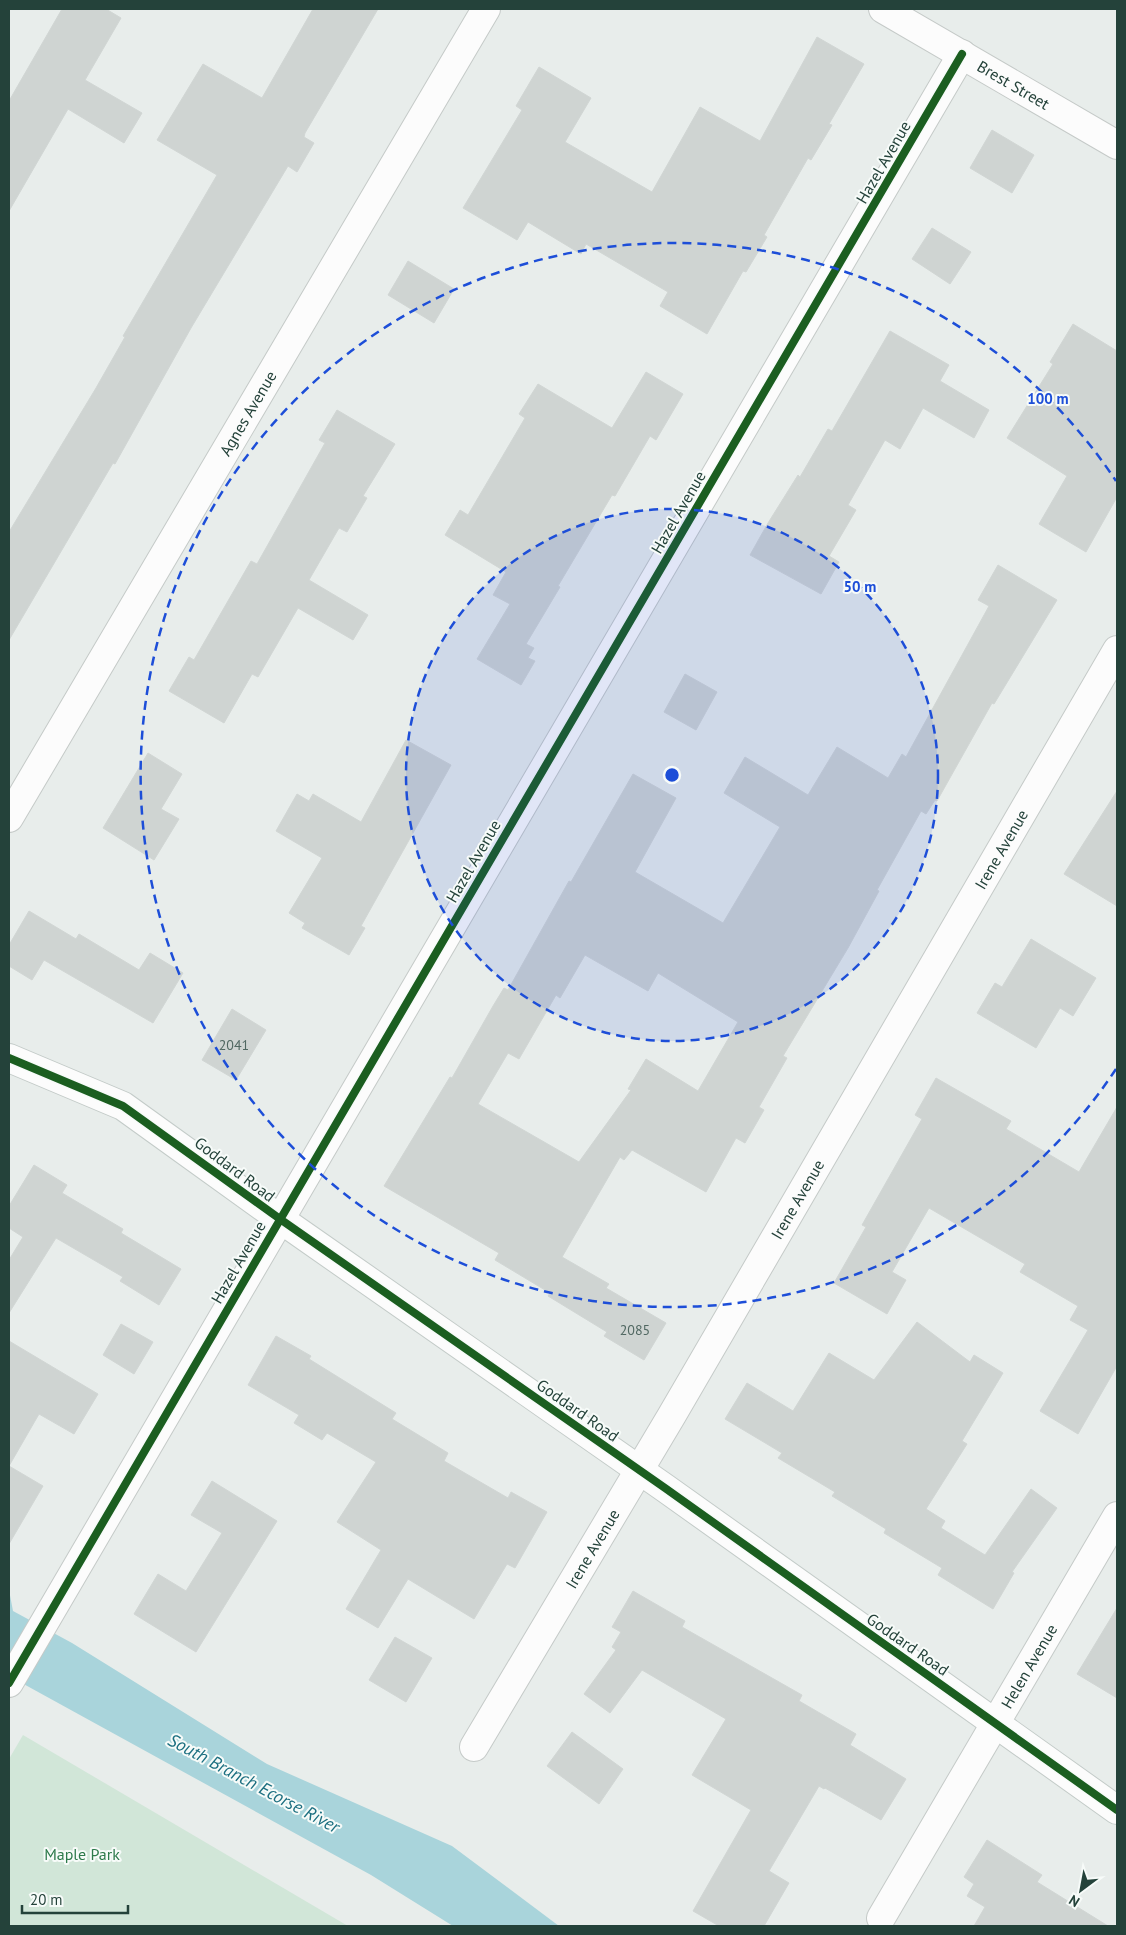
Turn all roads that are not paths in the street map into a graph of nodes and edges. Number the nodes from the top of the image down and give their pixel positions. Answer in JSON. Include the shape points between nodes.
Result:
{"nodes":[{"id":1,"x":486,"y":9,"type":"edge"},
{"id":2,"x":884,"y":9,"type":"edge"},
{"id":3,"x":962,"y":54,"type":"junction"},
{"id":4,"x":1117,"y":145,"type":"edge"},
{"id":5,"x":1117,"y":650,"type":"edge"},
{"id":6,"x":9,"y":818,"type":"edge"},
{"id":7,"x":9,"y":1058,"type":"edge"},
{"id":8,"x":280,"y":1219,"type":"junction"},
{"id":9,"x":638,"y":1469,"type":"junction"},
{"id":10,"x":1117,"y":1516,"type":"edge"},
{"id":11,"x":11,"y":1679,"type":"edge"},
{"id":12,"x":996,"y":1724,"type":"junction"},
{"id":13,"x":474,"y":1747,"type":"dead end"},
{"id":14,"x":1117,"y":1810,"type":"edge"},
{"id":15,"x":881,"y":1918,"type":"dead end"}],
"edges":[{"from":1,"to":6,"type":"street","name":"Agnes Avenue"},
{"from":2,"to":3,"type":"street","name":"Brest Street"},
{"from":3,"to":4,"type":"street","name":"Brest Street"},
{"from":3,"to":8,"type":"street","name":"Hazel Avenue"},
{"from":5,"to":9,"type":"street","name":"Irene Avenue"},
{"from":7,"to":8,"type":"street","name":"Goddard Road","via":[[123,1106]]},
{"from":8,"to":9,"type":"street","name":"Goddard Road"},
{"from":8,"to":11,"type":"street","name":"Hazel Avenue"},
{"from":9,"to":12,"type":"street","name":"Goddard Road"},
{"from":9,"to":13,"type":"street","name":"Irene Avenue"},
{"from":10,"to":12,"type":"street","name":"Helen Avenue"},
{"from":12,"to":14,"type":"street","name":"Goddard Road"},
{"from":12,"to":15,"type":"street","name":"Helen Avenue"}]}
